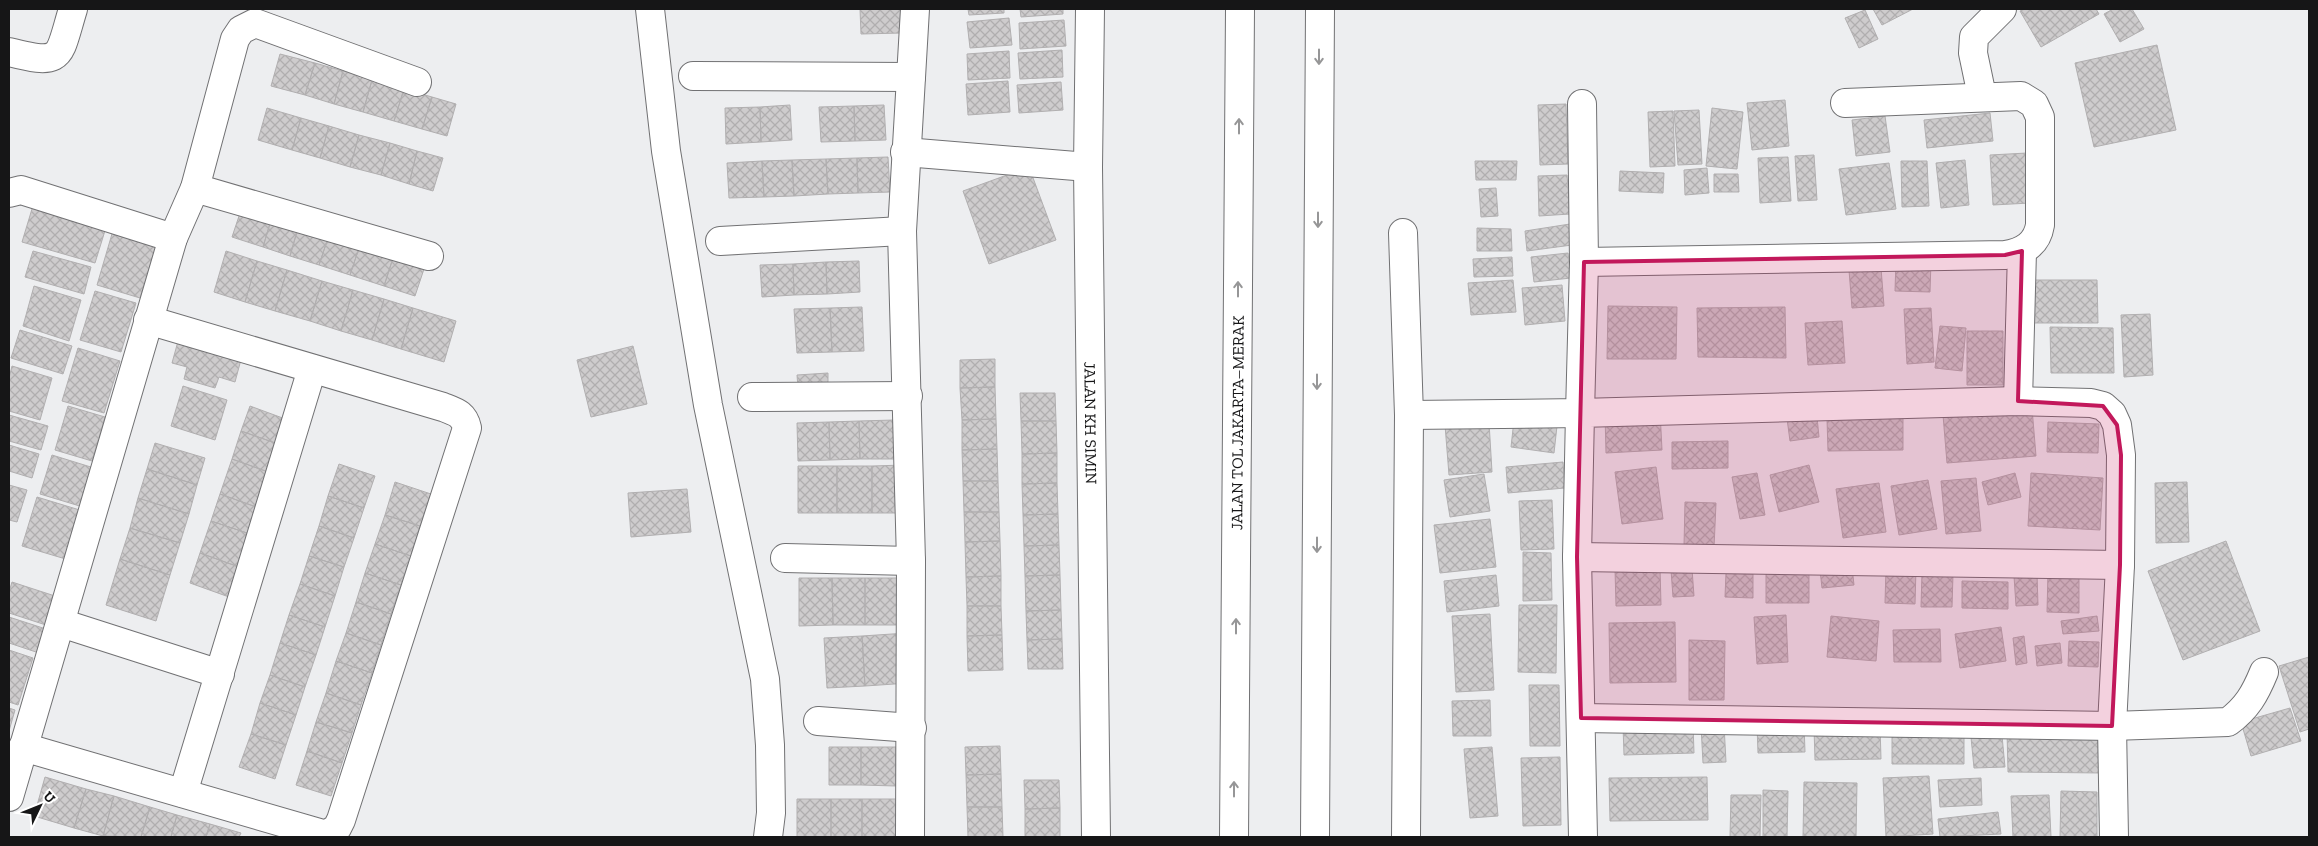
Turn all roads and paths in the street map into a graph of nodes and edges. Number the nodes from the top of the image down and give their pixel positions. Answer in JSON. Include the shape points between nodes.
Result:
{"nodes":[{"id":1,"x":73,"y":9,"type":"edge"},
{"id":2,"x":650,"y":9,"type":"edge"},
{"id":3,"x":916,"y":9,"type":"edge"},
{"id":4,"x":1090,"y":9,"type":"edge"},
{"id":5,"x":1240,"y":9,"type":"edge"},
{"id":6,"x":1320,"y":9,"type":"edge"},
{"id":7,"x":2002,"y":9,"type":"edge"},
{"id":8,"x":9,"y":52,"type":"edge"},
{"id":9,"x":693,"y":76,"type":"dead end"},
{"id":10,"x":911,"y":77,"type":"junction"},
{"id":11,"x":416,"y":82,"type":"dead end"},
{"id":12,"x":1982,"y":96,"type":"junction"},
{"id":13,"x":1845,"y":103,"type":"dead end"},
{"id":14,"x":1582,"y":104,"type":"dead end"},
{"id":15,"x":905,"y":152,"type":"junction"},
{"id":16,"x":1088,"y":167,"type":"junction"},
{"id":17,"x":195,"y":188,"type":"junction"},
{"id":18,"x":9,"y":193,"type":"edge"},
{"id":19,"x":902,"y":231,"type":"junction"},
{"id":20,"x":1403,"y":233,"type":"dead end"},
{"id":21,"x":172,"y":238,"type":"junction"},
{"id":22,"x":720,"y":241,"type":"dead end"},
{"id":23,"x":2022,"y":251,"type":"junction"},
{"id":24,"x":430,"y":256,"type":"dead end"},
{"id":25,"x":1584,"y":262,"type":"junction"},
{"id":26,"x":148,"y":320,"type":"junction"},
{"id":27,"x":312,"y":369,"type":"junction"},
{"id":28,"x":908,"y":396,"type":"junction"},
{"id":29,"x":752,"y":397,"type":"dead end"},
{"id":30,"x":2018,"y":401,"type":"junction"},
{"id":31,"x":1580,"y":413,"type":"junction"},
{"id":32,"x":1409,"y":416,"type":"junction"},
{"id":33,"x":1577,"y":557,"type":"junction"},
{"id":34,"x":785,"y":558,"type":"dead end"},
{"id":35,"x":911,"y":561,"type":"junction"},
{"id":36,"x":2120,"y":565,"type":"junction"},
{"id":37,"x":60,"y":623,"type":"junction"},
{"id":38,"x":2264,"y":672,"type":"dead end"},
{"id":39,"x":220,"y":674,"type":"junction"},
{"id":40,"x":1581,"y":718,"type":"junction"},
{"id":41,"x":818,"y":721,"type":"dead end"},
{"id":42,"x":2112,"y":726,"type":"junction"},
{"id":43,"x":912,"y":728,"type":"junction"},
{"id":44,"x":23,"y":747,"type":"junction"},
{"id":45,"x":183,"y":793,"type":"junction"},
{"id":46,"x":9,"y":797,"type":"edge"},
{"id":47,"x":768,"y":837,"type":"edge"},
{"id":48,"x":910,"y":837,"type":"edge"},
{"id":49,"x":1096,"y":837,"type":"edge"},
{"id":50,"x":1234,"y":837,"type":"edge"},
{"id":51,"x":1315,"y":837,"type":"edge"},
{"id":52,"x":1406,"y":837,"type":"edge"},
{"id":53,"x":1584,"y":837,"type":"edge"},
{"id":54,"x":2114,"y":837,"type":"edge"}],
"edges":[{"from":1,"to":8,"type":"main road","via":[[60,51],[54,57],[39,60]]},
{"from":2,"to":47,"type":"main road","via":[[666,151],[708,405],[765,680],[770,745]]},
{"from":3,"to":10,"type":"main road"},
{"from":4,"to":16,"type":"main road","name":"JALAN KH SIMIN"},
{"from":50,"to":5,"type":"main road","name":"JALAN TOL JAKARTA–MERAK","one_way":true},
{"from":6,"to":51,"type":"main road","one_way":true},
{"from":7,"to":12,"type":"main road","via":[[1974,37]]},
{"from":9,"to":10,"type":"main road"},
{"from":10,"to":15,"type":"main road"},
{"from":11,"to":17,"type":"main road","via":[[255,23],[248,25],[235,39]]},
{"from":12,"to":13,"type":"main road"},
{"from":12,"to":23,"type":"main road","via":[[2020,96],[2034,104],[2040,117],[2038,234]]},
{"from":14,"to":25,"type":"main road"},
{"from":15,"to":16,"type":"main road"},
{"from":15,"to":19,"type":"main road"},
{"from":16,"to":49,"type":"main road","name":"JALAN KH SIMIN"},
{"from":17,"to":21,"type":"main road"},
{"from":17,"to":24,"type":"main road"},
{"from":18,"to":21,"type":"main road","via":[[21,190]]},
{"from":19,"to":22,"type":"main road"},
{"from":19,"to":28,"type":"main road"},
{"from":20,"to":32,"type":"main road"},
{"from":21,"to":26,"type":"main road"},
{"from":23,"to":25,"type":"main road","via":[[2005,255]]},
{"from":23,"to":30,"type":"main road"},
{"from":25,"to":31,"type":"main road"},
{"from":26,"to":27,"type":"main road"},
{"from":26,"to":37,"type":"main road"},
{"from":27,"to":39,"type":"main road"},
{"from":27,"to":45,"type":"main road","via":[[443,407],[465,419],[467,428],[337,828],[326,835]]},
{"from":28,"to":29,"type":"main road"},
{"from":28,"to":35,"type":"main road"},
{"from":30,"to":31,"type":"main road"},
{"from":30,"to":36,"type":"main road","via":[[2091,404],[2103,406],[2112,414],[2118,425],[2121,455]]},
{"from":31,"to":32,"type":"main road"},
{"from":31,"to":33,"type":"main road"},
{"from":32,"to":52,"type":"main road"},
{"from":33,"to":36,"type":"main road"},
{"from":33,"to":40,"type":"main road"},
{"from":34,"to":35,"type":"main road"},
{"from":35,"to":43,"type":"main road"},
{"from":36,"to":42,"type":"main road"},
{"from":37,"to":39,"type":"main road"},
{"from":37,"to":44,"type":"main road"},
{"from":38,"to":42,"type":"main road","via":[[2252,698],[2228,722]]},
{"from":39,"to":45,"type":"main road"},
{"from":40,"to":42,"type":"main road"},
{"from":40,"to":53,"type":"main road"},
{"from":41,"to":43,"type":"main road"},
{"from":42,"to":54,"type":"main road"},
{"from":43,"to":48,"type":"main road"},
{"from":44,"to":45,"type":"main road"},
{"from":44,"to":46,"type":"main road"}]}
